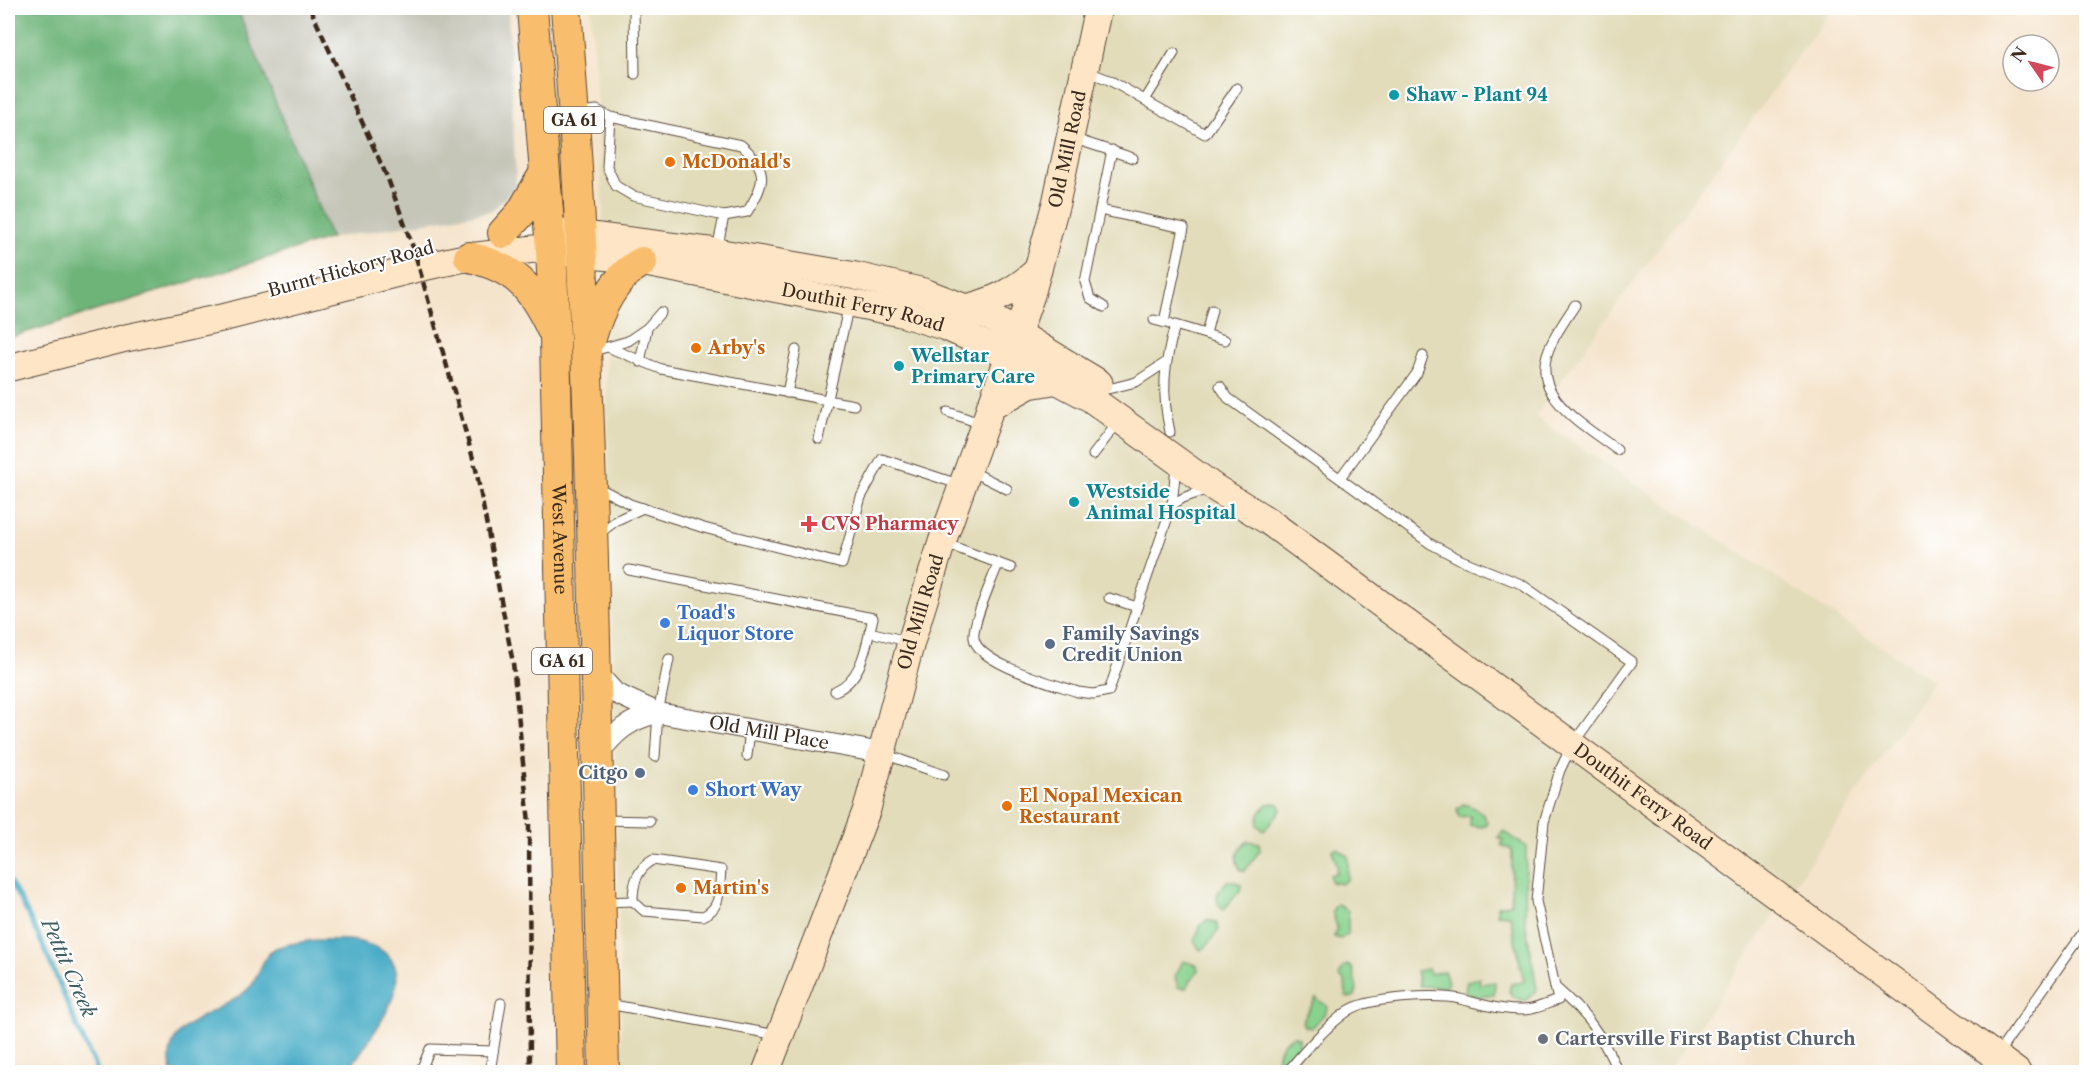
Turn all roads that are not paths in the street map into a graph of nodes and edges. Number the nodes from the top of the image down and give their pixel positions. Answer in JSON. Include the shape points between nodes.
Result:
{"nodes":[{"id":1,"x":532,"y":8,"type":"edge"},
{"id":2,"x":566,"y":8,"type":"edge"},
{"id":3,"x":634,"y":8,"type":"edge"},
{"id":4,"x":1098,"y":8,"type":"edge"},
{"id":5,"x":1174,"y":53,"type":"dead end"},
{"id":6,"x":1084,"y":71,"type":"junction"},
{"id":7,"x":635,"y":74,"type":"dead end"},
{"id":8,"x":1237,"y":88,"type":"dead end"},
{"id":9,"x":1145,"y":100,"type":"junction"},
{"id":10,"x":574,"y":112,"type":"junction"},
{"id":11,"x":610,"y":117,"type":"junction"},
{"id":12,"x":1070,"y":137,"type":"junction"},
{"id":13,"x":1112,"y":150,"type":"junction"},
{"id":14,"x":1133,"y":158,"type":"dead end"},
{"id":15,"x":544,"y":174,"type":"junction"},
{"id":16,"x":1100,"y":210,"type":"junction"},
{"id":17,"x":724,"y":216,"type":"junction"},
{"id":18,"x":503,"y":233,"type":"junction"},
{"id":19,"x":550,"y":241,"type":"junction"},
{"id":20,"x":582,"y":243,"type":"junction"},
{"id":21,"x":469,"y":257,"type":"junction"},
{"id":22,"x":642,"y":262,"type":"junction"},
{"id":23,"x":714,"y":264,"type":"junction"},
{"id":24,"x":1038,"y":270,"type":"junction"},
{"id":25,"x":853,"y":289,"type":"junction"},
{"id":26,"x":1575,"y":305,"type":"dead end"},
{"id":27,"x":970,"y":307,"type":"junction"},
{"id":28,"x":1104,"y":308,"type":"dead end"},
{"id":29,"x":1212,"y":309,"type":"dead end"},
{"id":30,"x":661,"y":312,"type":"dead end"},
{"id":31,"x":1154,"y":320,"type":"dead end"},
{"id":32,"x":1164,"y":322,"type":"junction"},
{"id":33,"x":1174,"y":325,"type":"junction"},
{"id":34,"x":647,"y":328,"type":"junction"},
{"id":35,"x":1206,"y":334,"type":"junction"},
{"id":36,"x":555,"y":337,"type":"junction"},
{"id":37,"x":126,"y":338,"type":"junction"},
{"id":38,"x":1225,"y":340,"type":"dead end"},
{"id":39,"x":1013,"y":343,"type":"junction"},
{"id":40,"x":599,"y":350,"type":"junction"},
{"id":41,"x":796,"y":350,"type":"dead end"},
{"id":42,"x":1423,"y":356,"type":"dead end"},
{"id":43,"x":640,"y":362,"type":"junction"},
{"id":44,"x":1165,"y":363,"type":"junction"},
{"id":45,"x":8,"y":368,"type":"edge"},
{"id":46,"x":1059,"y":380,"type":"junction"},
{"id":47,"x":1220,"y":386,"type":"dead end"},
{"id":48,"x":1108,"y":390,"type":"junction"},
{"id":49,"x":787,"y":393,"type":"junction"},
{"id":50,"x":828,"y":399,"type":"junction"},
{"id":51,"x":854,"y":405,"type":"dead end"},
{"id":52,"x":948,"y":412,"type":"dead end"},
{"id":53,"x":986,"y":416,"type":"junction"},
{"id":54,"x":1121,"y":419,"type":"junction"},
{"id":55,"x":819,"y":440,"type":"dead end"},
{"id":56,"x":1173,"y":445,"type":"junction"},
{"id":57,"x":1617,"y":450,"type":"dead end"},
{"id":58,"x":1093,"y":455,"type":"dead end"},
{"id":59,"x":964,"y":477,"type":"junction"},
{"id":60,"x":1340,"y":478,"type":"junction"},
{"id":61,"x":592,"y":484,"type":"junction"},
{"id":62,"x":1215,"y":488,"type":"junction"},
{"id":63,"x":1007,"y":489,"type":"dead end"},
{"id":64,"x":1172,"y":505,"type":"junction"},
{"id":65,"x":643,"y":508,"type":"junction"},
{"id":66,"x":1268,"y":521,"type":"junction"},
{"id":67,"x":593,"y":538,"type":"junction"},
{"id":68,"x":942,"y":542,"type":"junction"},
{"id":69,"x":998,"y":564,"type":"junction"},
{"id":70,"x":1011,"y":568,"type":"dead end"},
{"id":71,"x":629,"y":570,"type":"dead end"},
{"id":72,"x":1109,"y":598,"type":"dead end"},
{"id":73,"x":1137,"y":607,"type":"junction"},
{"id":74,"x":869,"y":633,"type":"junction"},
{"id":75,"x":911,"y":642,"type":"junction"},
{"id":76,"x":669,"y":659,"type":"dead end"},
{"id":77,"x":596,"y":671,"type":"junction"},
{"id":78,"x":835,"y":691,"type":"dead end"},
{"id":79,"x":658,"y":713,"type":"junction"},
{"id":80,"x":750,"y":730,"type":"junction"},
{"id":81,"x":1572,"y":745,"type":"junction"},
{"id":82,"x":882,"y":753,"type":"junction"},
{"id":83,"x":598,"y":755,"type":"junction"},
{"id":84,"x":747,"y":756,"type":"dead end"},
{"id":85,"x":655,"y":757,"type":"dead end"},
{"id":86,"x":944,"y":775,"type":"dead end"},
{"id":87,"x":599,"y":820,"type":"junction"},
{"id":88,"x":650,"y":821,"type":"dead end"},
{"id":89,"x":648,"y":851,"type":"dead end"},
{"id":90,"x":650,"y":861,"type":"junction"},
{"id":91,"x":633,"y":900,"type":"junction"},
{"id":92,"x":600,"y":902,"type":"junction"},
{"id":93,"x":2086,"y":928,"type":"edge"},
{"id":94,"x":1555,"y":987,"type":"junction"},
{"id":95,"x":501,"y":1003,"type":"dead end"},
{"id":96,"x":603,"y":1004,"type":"junction"},
{"id":97,"x":781,"y":1036,"type":"junction"},
{"id":98,"x":493,"y":1051,"type":"junction"},
{"id":99,"x":2006,"y":1065,"type":"edge"},
{"id":100,"x":420,"y":1072,"type":"edge"},
{"id":101,"x":490,"y":1072,"type":"edge"},
{"id":102,"x":571,"y":1072,"type":"edge"},
{"id":103,"x":604,"y":1072,"type":"edge"},
{"id":104,"x":766,"y":1072,"type":"edge"},
{"id":105,"x":1287,"y":1072,"type":"edge"},
{"id":106,"x":1618,"y":1072,"type":"edge"}],
"edges":[{"from":1,"to":15,"type":"main road","name":"West Avenue","number":"GA 61"},
{"from":2,"to":10,"type":"main road","name":"West Avenue","number":"GA 61"},
{"from":3,"to":7,"type":"lane"},
{"from":4,"to":6,"type":"street","name":"Old Mill Road"},
{"from":5,"to":9,"type":"lane"},
{"from":6,"to":9,"type":"lane"},
{"from":6,"to":12,"type":"street","name":"Old Mill Road"},
{"from":8,"to":9,"type":"lane","via":[[1205,134]]},
{"from":10,"to":11,"type":"lane","via":[[597,110]]},
{"from":10,"to":20,"type":"main road","name":"West Avenue","number":"GA 61"},
{"from":11,"to":17,"type":"lane","via":[[607,167],[616,186],[633,196]]},
{"from":11,"to":17,"type":"lane","via":[[741,145],[757,159],[763,176],[747,212]]},
{"from":12,"to":13,"type":"lane"},
{"from":12,"to":24,"type":"street","name":"Old Mill Road"},
{"from":13,"to":14,"type":"lane"},
{"from":13,"to":16,"type":"lane"},
{"from":15,"to":18,"type":"main road","via":[[521,213]]},
{"from":15,"to":19,"type":"main road","name":"West Avenue","number":"GA 61"},
{"from":16,"to":28,"type":"lane","via":[[1085,282],[1090,298]]},
{"from":16,"to":32,"type":"lane","via":[[1184,228]]},
{"from":17,"to":23,"type":"lane"},
{"from":18,"to":19,"type":"street","name":"Burnt Hickory Road"},
{"from":18,"to":37,"type":"street","name":"Burnt Hickory Road","via":[[414,250],[224,304]]},
{"from":19,"to":20,"type":"street","name":"Burnt Hickory Road"},
{"from":19,"to":21,"type":"street","name":"Burnt Hickory Road"},
{"from":19,"to":36,"type":"main road","name":"West Avenue","number":"GA 61"},
{"from":20,"to":22,"type":"street","name":"Douthit Ferry Road"},
{"from":20,"to":23,"type":"street","name":"Douthit Ferry Road"},
{"from":20,"to":40,"type":"main road","name":"West Avenue","number":"GA 61"},
{"from":21,"to":36,"type":"main road","via":[[503,268],[520,280],[536,300]]},
{"from":21,"to":37,"type":"street","name":"Burnt Hickory Road","via":[[226,318]]},
{"from":22,"to":23,"type":"street","name":"Douthit Ferry Road"},
{"from":22,"to":40,"type":"main road","via":[[607,298],[596,320]]},
{"from":23,"to":25,"type":"street","name":"Douthit Ferry Road"},
{"from":24,"to":27,"type":"street","via":[[999,298]]},
{"from":24,"to":39,"type":"street","name":"Old Mill Road"},
{"from":25,"to":27,"type":"street","name":"Douthit Ferry Road","via":[[924,292]]},
{"from":25,"to":39,"type":"street","name":"Douthit Ferry Road","via":[[925,320]]},
{"from":25,"to":50,"type":"lane"},
{"from":26,"to":57,"type":"lane","via":[[1549,348],[1544,365],[1546,386],[1562,408]]},
{"from":27,"to":39,"type":"street","name":"Douthit Ferry Road"},
{"from":29,"to":35,"type":"lane"},
{"from":30,"to":34,"type":"lane"},
{"from":31,"to":32,"type":"lane"},
{"from":32,"to":33,"type":"lane"},
{"from":33,"to":35,"type":"lane"},
{"from":33,"to":44,"type":"lane"},
{"from":34,"to":40,"type":"lane","via":[[628,341]]},
{"from":34,"to":43,"type":"lane"},
{"from":35,"to":38,"type":"lane"},
{"from":36,"to":102,"type":"main road","name":"West Avenue","number":"GA 61"},
{"from":37,"to":45,"type":"street","name":"Burnt Hickory Road"},
{"from":39,"to":46,"type":"street","name":"Douthit Ferry Road"},
{"from":39,"to":48,"type":"street","name":"Douthit Ferry Road"},
{"from":39,"to":53,"type":"street","name":"Old Mill Road"},
{"from":40,"to":43,"type":"lane"},
{"from":40,"to":61,"type":"main road","name":"West Avenue","number":"GA 61"},
{"from":41,"to":49,"type":"lane"},
{"from":42,"to":60,"type":"lane","via":[[1417,373]]},
{"from":43,"to":49,"type":"lane"},
{"from":44,"to":48,"type":"lane","via":[[1142,379]]},
{"from":44,"to":56,"type":"lane","via":[[1164,393]]},
{"from":46,"to":53,"type":"street","via":[[1029,385]]},
{"from":46,"to":54,"type":"street","name":"Douthit Ferry Road"},
{"from":47,"to":60,"type":"lane","via":[[1228,398]]},
{"from":48,"to":56,"type":"street","name":"Douthit Ferry Road"},
{"from":49,"to":50,"type":"lane"},
{"from":50,"to":51,"type":"lane"},
{"from":50,"to":55,"type":"lane"},
{"from":52,"to":53,"type":"lane"},
{"from":53,"to":59,"type":"street","name":"Old Mill Road"},
{"from":54,"to":56,"type":"street","name":"Douthit Ferry Road"},
{"from":54,"to":58,"type":"lane"},
{"from":56,"to":62,"type":"street","name":"Douthit Ferry Road"},
{"from":56,"to":64,"type":"lane","via":[[1176,482]]},
{"from":56,"to":66,"type":"street","name":"Douthit Ferry Road","via":[[1232,482]]},
{"from":59,"to":63,"type":"lane"},
{"from":59,"to":65,"type":"lane","via":[[882,459],[861,497],[842,564]]},
{"from":59,"to":68,"type":"street","name":"Old Mill Road"},
{"from":60,"to":81,"type":"lane","via":[[1446,553],[1521,584],[1632,662]]},
{"from":61,"to":65,"type":"lane"},
{"from":61,"to":67,"type":"main road","name":"West Avenue","number":"GA 61"},
{"from":62,"to":64,"type":"lane","via":[[1196,492]]},
{"from":62,"to":66,"type":"street","name":"Douthit Ferry Road"},
{"from":64,"to":73,"type":"lane"},
{"from":65,"to":67,"type":"lane","via":[[617,520]]},
{"from":66,"to":81,"type":"street","name":"Douthit Ferry Road"},
{"from":67,"to":77,"type":"main road","name":"West Avenue","number":"GA 61"},
{"from":68,"to":69,"type":"lane"},
{"from":68,"to":75,"type":"street","name":"Old Mill Road"},
{"from":69,"to":70,"type":"lane"},
{"from":69,"to":73,"type":"lane","via":[[974,638],[985,656],[1078,692],[1109,691]]},
{"from":71,"to":74,"type":"lane","via":[[873,618]]},
{"from":72,"to":73,"type":"lane"},
{"from":74,"to":75,"type":"lane"},
{"from":74,"to":78,"type":"lane","via":[[856,674]]},
{"from":75,"to":82,"type":"street","name":"Old Mill Road"},
{"from":76,"to":79,"type":"lane"},
{"from":77,"to":79,"type":"street","name":"Old Mill Place","via":[[615,693]]},
{"from":77,"to":83,"type":"main road","name":"West Avenue","number":"GA 61"},
{"from":79,"to":80,"type":"street","name":"Old Mill Place"},
{"from":79,"to":83,"type":"street","name":"Old Mill Place","via":[[624,725]]},
{"from":79,"to":85,"type":"lane"},
{"from":80,"to":82,"type":"street","name":"Old Mill Place"},
{"from":80,"to":84,"type":"lane"},
{"from":81,"to":94,"type":"lane","via":[[1544,822],[1536,901]]},
{"from":81,"to":99,"type":"street","name":"Douthit Ferry Road"},
{"from":82,"to":86,"type":"lane"},
{"from":82,"to":97,"type":"street","name":"Old Mill Road","via":[[867,809]]},
{"from":83,"to":87,"type":"main road","name":"West Avenue","number":"GA 61"},
{"from":87,"to":88,"type":"lane"},
{"from":87,"to":92,"type":"main road","name":"West Avenue","number":"GA 61"},
{"from":89,"to":90,"type":"lane"},
{"from":90,"to":91,"type":"lane","via":[[633,885]]},
{"from":90,"to":91,"type":"lane","via":[[721,870],[717,905],[703,916],[644,911]]},
{"from":91,"to":92,"type":"lane"},
{"from":92,"to":96,"type":"main road","name":"West Avenue","number":"GA 61"},
{"from":93,"to":99,"type":"lane"},
{"from":94,"to":105,"type":"lane","via":[[1558,1000],[1530,1009],[1483,1006],[1431,996],[1393,999],[1350,1009],[1314,1040]]},
{"from":94,"to":106,"type":"lane","via":[[1584,1013],[1606,1045]]},
{"from":95,"to":98,"type":"lane"},
{"from":96,"to":97,"type":"lane"},
{"from":96,"to":103,"type":"main road","name":"West Avenue","number":"GA 61"},
{"from":97,"to":104,"type":"street","name":"Old Mill Road"},
{"from":98,"to":100,"type":"lane","via":[[430,1049]]},
{"from":98,"to":101,"type":"lane"}]}
